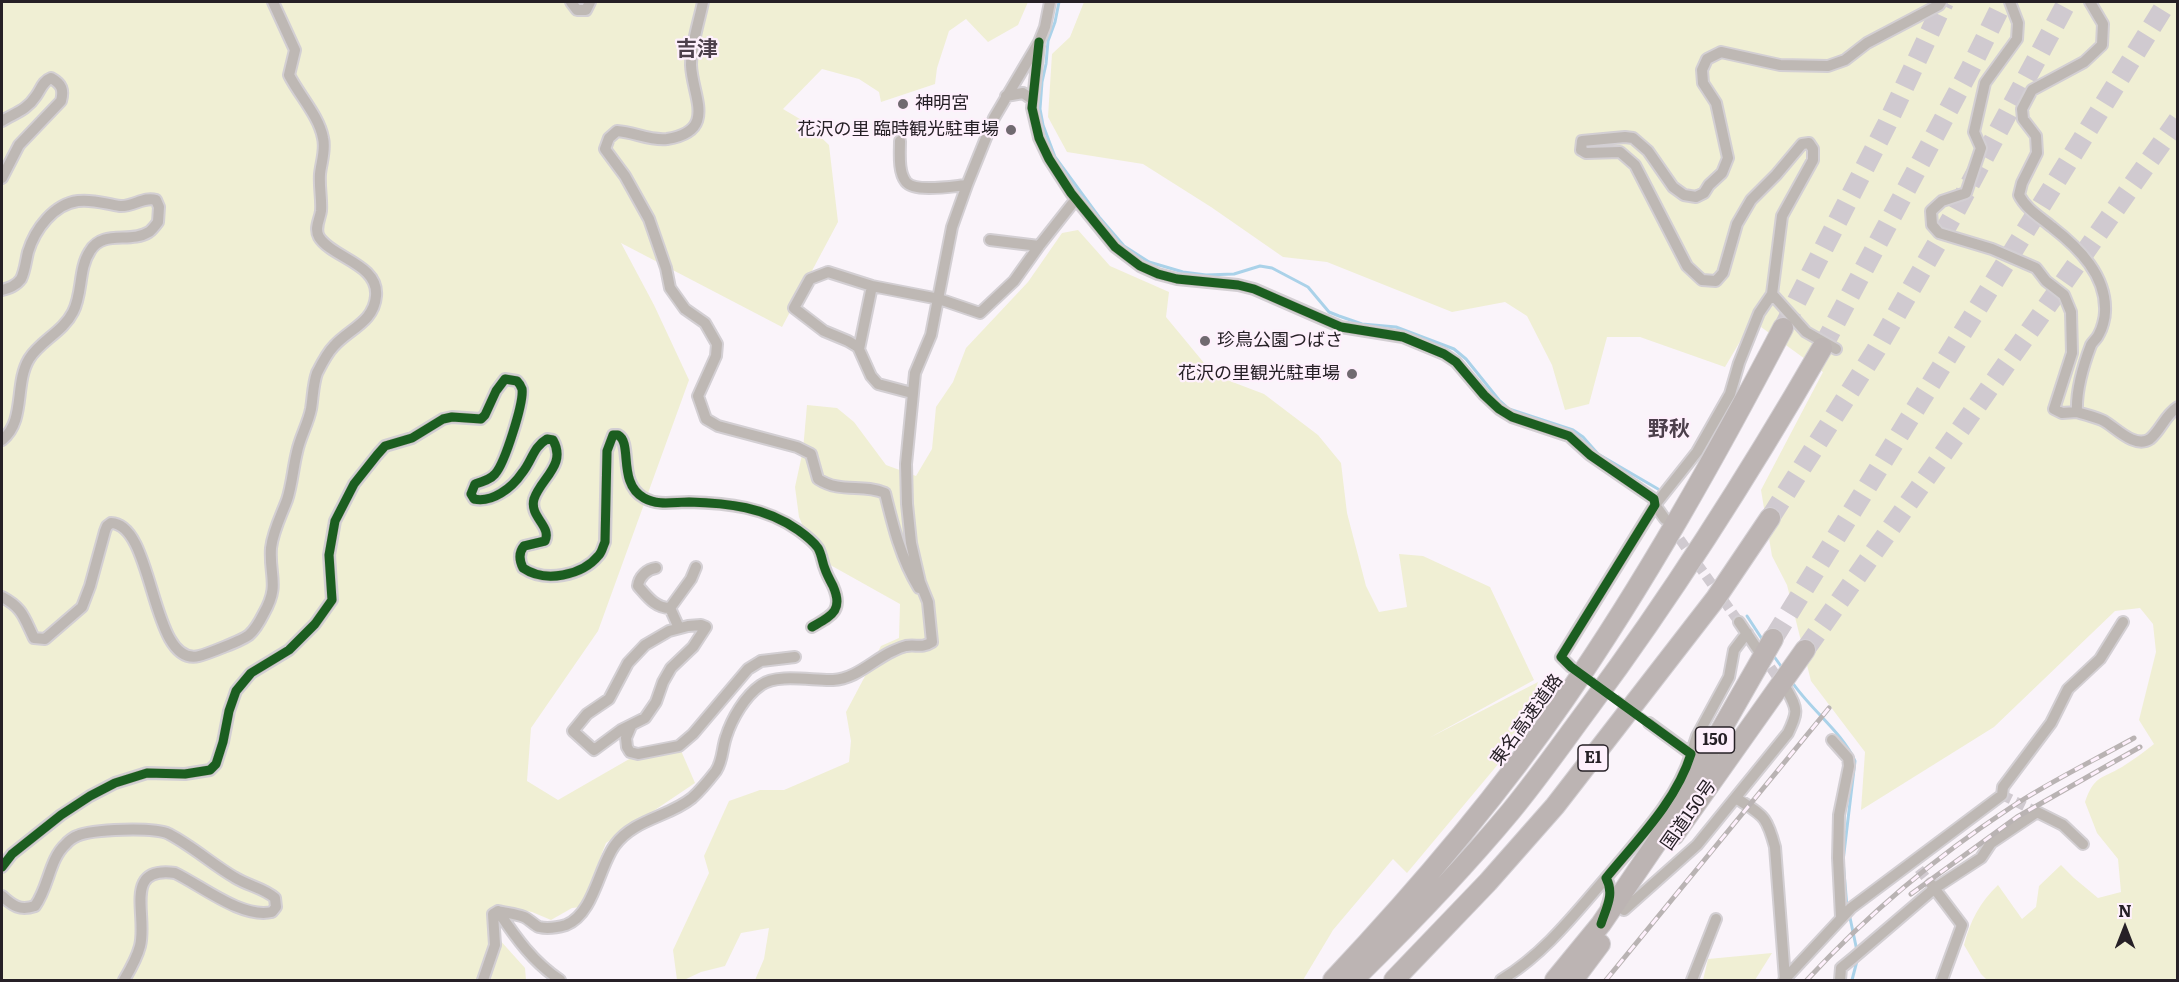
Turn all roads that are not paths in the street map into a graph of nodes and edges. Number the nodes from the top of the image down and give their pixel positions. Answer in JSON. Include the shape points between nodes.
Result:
{"nodes":[{"id":1,"x":273,"y":2,"type":"edge"},
{"id":2,"x":571,"y":2,"type":"edge"},
{"id":3,"x":590,"y":2,"type":"edge"},
{"id":4,"x":703,"y":2,"type":"edge"},
{"id":5,"x":1050,"y":2,"type":"edge"},
{"id":6,"x":1941,"y":2,"type":"edge"},
{"id":7,"x":2010,"y":2,"type":"edge"},
{"id":8,"x":2090,"y":2,"type":"edge"},
{"id":9,"x":1039,"y":42,"type":"junction"},
{"id":10,"x":1006,"y":96,"type":"junction"},
{"id":11,"x":1037,"y":102,"type":"junction"},
{"id":12,"x":2,"y":121,"type":"edge"},
{"id":13,"x":900,"y":141,"type":"dead end"},
{"id":14,"x":2,"y":178,"type":"edge"},
{"id":15,"x":966,"y":185,"type":"junction"},
{"id":16,"x":1076,"y":199,"type":"junction"},
{"id":17,"x":990,"y":240,"type":"dead end"},
{"id":18,"x":1039,"y":246,"type":"junction"},
{"id":19,"x":872,"y":286,"type":"junction"},
{"id":20,"x":2,"y":290,"type":"edge"},
{"id":21,"x":1772,"y":294,"type":"junction"},
{"id":22,"x":939,"y":299,"type":"junction"},
{"id":23,"x":1783,"y":328,"type":"tunnel mouth"},
{"id":24,"x":1829,"y":348,"type":"joint"},
{"id":25,"x":859,"y":350,"type":"junction"},
{"id":26,"x":912,"y":393,"type":"junction"},
{"id":27,"x":2178,"y":407,"type":"edge"},
{"id":28,"x":2077,"y":412,"type":"junction"},
{"id":29,"x":2,"y":440,"type":"edge"},
{"id":30,"x":1655,"y":505,"type":"junction"},
{"id":31,"x":1770,"y":518,"type":"tunnel mouth"},
{"id":32,"x":1665,"y":519,"type":"tunnel mouth"},
{"id":33,"x":696,"y":567,"type":"dead end"},
{"id":34,"x":656,"y":568,"type":"dead end"},
{"id":35,"x":2,"y":597,"type":"edge"},
{"id":36,"x":928,"y":602,"type":"junction"},
{"id":37,"x":670,"y":609,"type":"junction"},
{"id":38,"x":1739,"y":622,"type":"tunnel mouth"},
{"id":39,"x":2123,"y":622,"type":"dead end"},
{"id":40,"x":812,"y":627,"type":"dead end"},
{"id":41,"x":679,"y":628,"type":"junction"},
{"id":42,"x":1747,"y":633,"type":"junction"},
{"id":43,"x":1766,"y":645,"type":"joint"},
{"id":44,"x":1805,"y":650,"type":"tunnel mouth"},
{"id":45,"x":795,"y":657,"type":"dead end"},
{"id":46,"x":1571,"y":667,"type":"dead end"},
{"id":47,"x":1786,"y":690,"type":"tunnel mouth"},
{"id":48,"x":1650,"y":723,"type":"tunnel mouth"},
{"id":49,"x":631,"y":726,"type":"junction"},
{"id":50,"x":1832,"y":740,"type":"dead end"},
{"id":51,"x":1691,"y":754,"type":"junction"},
{"id":52,"x":1736,"y":798,"type":"junction"},
{"id":53,"x":2083,"y":844,"type":"dead end"},
{"id":54,"x":2,"y":867,"type":"edge"},
{"id":55,"x":1606,"y":878,"type":"junction"},
{"id":56,"x":1933,"y":886,"type":"junction"},
{"id":57,"x":2,"y":896,"type":"edge"},
{"id":58,"x":1624,"y":910,"type":"junction"},
{"id":59,"x":498,"y":911,"type":"junction"},
{"id":60,"x":1841,"y":917,"type":"junction"},
{"id":61,"x":1716,"y":919,"type":"dead end"},
{"id":62,"x":1601,"y":924,"type":"junction"},
{"id":63,"x":1785,"y":980,"type":"edge"},
{"id":64,"x":124,"y":981,"type":"edge"},
{"id":65,"x":483,"y":981,"type":"edge"},
{"id":66,"x":560,"y":981,"type":"edge"},
{"id":67,"x":1333,"y":981,"type":"edge"},
{"id":68,"x":1353,"y":981,"type":"edge"},
{"id":69,"x":1394,"y":981,"type":"edge"},
{"id":70,"x":1501,"y":981,"type":"edge"},
{"id":71,"x":1556,"y":981,"type":"edge"},
{"id":72,"x":1573,"y":981,"type":"edge"},
{"id":73,"x":1692,"y":981,"type":"edge"},
{"id":74,"x":1840,"y":981,"type":"edge"},
{"id":75,"x":1942,"y":981,"type":"edge"}],
"edges":[{"from":1,"to":35,"type":"street","via":[[295,50],[289,75],[324,139],[319,237],[370,276],[377,294],[364,322],[332,347],[317,374],[287,501],[271,548],[274,595],[247,637],[187,657],[165,632],[138,550],[122,526],[111,523],[105,531],[82,607],[45,639],[34,638],[25,616]]},
{"from":2,"to":3,"type":"street","via":[[577,9],[586,10]]},
{"from":4,"to":36,"type":"street","via":[[691,66],[700,110],[697,122],[687,132],[667,139],[617,131],[605,149],[649,219],[670,288],[685,309],[705,323],[717,344],[716,356],[698,396],[706,418],[718,426],[811,454],[818,478],[825,484],[844,489],[873,488],[885,493],[908,571]]},
{"from":5,"to":9,"type":"street"},
{"from":6,"to":21,"type":"street","via":[[1867,43],[1845,60],[1828,66],[1780,64],[1722,52],[1707,59],[1702,70],[1703,83],[1716,103],[1728,158],[1722,173],[1704,194],[1684,195],[1673,187],[1648,151],[1633,138],[1582,141],[1581,150],[1586,153],[1620,152],[1635,165],[1686,266],[1702,280],[1716,281],[1723,273],[1737,224],[1751,200],[1802,144],[1809,143],[1813,160],[1782,216]]},
{"from":7,"to":28,"type":"street","via":[[2018,22],[2017,39],[1985,83],[1974,132],[1981,148],[1966,193],[1941,201],[1931,211],[1932,225],[1939,233],[2036,268],[2064,295],[2072,312],[2072,353],[2054,409]]},
{"from":8,"to":28,"type":"street","via":[[2103,24],[2102,45],[2084,63],[2032,90],[2022,109],[2023,119],[2037,136],[2037,153],[2019,195],[2085,257],[2103,289],[2106,314],[2083,371],[2076,395]]},
{"from":9,"to":10,"type":"street"},
{"from":9,"to":11,"type":"street"},
{"from":10,"to":11,"type":"street","via":[[1023,93]]},
{"from":10,"to":15,"type":"street"},
{"from":11,"to":16,"type":"street","via":[[1034,121],[1039,138]]},
{"from":12,"to":14,"type":"street","via":[[22,112],[46,80],[51,78],[62,87],[61,101],[19,145]]},
{"from":13,"to":15,"type":"street","via":[[903,174],[910,186]]},
{"from":15,"to":22,"type":"street","via":[[952,227]]},
{"from":16,"to":18,"type":"street"},
{"from":16,"to":30,"type":"street","via":[[1115,248],[1158,274],[1254,289],[1341,327],[1403,337],[1443,354],[1456,362],[1499,409],[1569,436],[1653,499]]},
{"from":17,"to":18,"type":"street"},
{"from":18,"to":22,"type":"street","via":[[1014,281],[980,313]]},
{"from":19,"to":22,"type":"street"},
{"from":19,"to":25,"type":"street"},
{"from":19,"to":25,"type":"street","via":[[828,272],[810,279],[794,308],[824,332],[848,340]]},
{"from":20,"to":29,"type":"street","via":[[15,286],[21,278],[37,232],[64,205],[89,201],[121,206],[149,198],[156,200],[158,222],[148,232],[108,238],[89,252],[72,314],[29,358],[15,422]]},
{"from":21,"to":24,"type":"street","via":[[1806,332]]},
{"from":21,"to":30,"type":"street","via":[[1759,313],[1730,394],[1697,452]]},
{"from":22,"to":26,"type":"street"},
{"from":23,"to":67,"type":"highway","name":"東名高速道路","via":[[1641,583],[1564,700],[1434,869]]},
{"from":24,"to":68,"type":"highway","number":"E1","via":[[1662,606],[1558,749],[1512,810]]},
{"from":25,"to":26,"type":"street","via":[[879,384]]},
{"from":26,"to":36,"type":"street","via":[[907,504],[911,543]]},
{"from":27,"to":28,"type":"street","via":[[2145,442],[2133,441],[2102,420]]},
{"from":30,"to":32,"type":"street"},
{"from":30,"to":46,"type":"street","via":[[1561,657]]},
{"from":31,"to":69,"type":"highway","number":"E1","via":[[1716,598],[1555,806]]},
{"from":33,"to":37,"type":"street"},
{"from":34,"to":37,"type":"street","via":[[644,574],[638,586],[654,603]]},
{"from":36,"to":59,"type":"street","via":[[932,642],[924,647],[907,645],[840,679],[782,679],[765,682],[755,689],[733,721],[717,769],[692,799],[645,821],[615,843],[592,895],[568,924],[540,927],[524,917]]},
{"from":37,"to":41,"type":"street"},
{"from":38,"to":42,"type":"street"},
{"from":39,"to":60,"type":"street","via":[[2100,659],[2068,689],[2051,723],[2003,787],[2002,795],[1916,865]]},
{"from":40,"to":54,"type":"street","via":[[832,615],[837,602],[817,545],[781,519],[757,510],[716,503],[660,503],[644,498],[631,486],[624,441],[618,435],[613,435],[608,451],[605,542],[600,554],[570,574],[543,576],[523,568],[521,550],[545,542],[547,537],[534,514],[533,503],[555,465],[553,440],[541,443],[524,472],[504,491],[482,501],[474,500],[471,494],[475,484],[494,476],[509,445],[522,387],[517,381],[505,379],[481,419],[443,418],[412,438],[384,446],[354,484],[335,521],[329,555],[332,600],[289,650],[251,673],[236,692],[216,764],[210,770],[147,773],[115,783],[62,815],[12,854]]},
{"from":41,"to":49,"type":"street","via":[[706,627],[693,647],[671,668],[645,718]]},
{"from":41,"to":49,"type":"street","via":[[645,645],[628,663],[609,699],[587,714],[573,731],[594,750]]},
{"from":42,"to":43,"type":"street"},
{"from":42,"to":51,"type":"street","via":[[1734,650],[1729,677]]},
{"from":43,"to":62,"type":"highway","name":"国道150号","number":"150","via":[[1657,842]]},
{"from":44,"to":58,"type":"highway","name":"国道150号","number":"150"},
{"from":45,"to":49,"type":"street","via":[[761,661],[748,669],[680,746],[630,752],[626,738]]},
{"from":47,"to":52,"type":"street","via":[[1796,707],[1796,717],[1788,733]]},
{"from":48,"to":51,"type":"street"},
{"from":50,"to":60,"type":"street","via":[[1850,766],[1839,815]]},
{"from":51,"to":55,"type":"street","via":[[1668,800]]},
{"from":52,"to":58,"type":"street","via":[[1697,845]]},
{"from":52,"to":63,"type":"street","via":[[1764,816],[1775,847]]},
{"from":53,"to":56,"type":"street","via":[[2063,825],[2037,812],[1990,843],[1981,858]]},
{"from":55,"to":62,"type":"street","via":[[1611,896]]},
{"from":55,"to":70,"type":"street","via":[[1553,938]]},
{"from":56,"to":74,"type":"street","via":[[1841,968]]},
{"from":56,"to":75,"type":"street","via":[[1962,925]]},
{"from":57,"to":64,"type":"street","via":[[20,909],[35,906],[64,844],[77,836],[150,830],[167,834],[275,898],[272,912],[253,913],[175,873],[147,877],[141,889],[141,946]]},
{"from":58,"to":72,"type":"highway","name":"国道150号","number":"150"},
{"from":59,"to":65,"type":"street","via":[[494,914],[493,956]]},
{"from":59,"to":66,"type":"street","via":[[523,949]]},
{"from":60,"to":63,"type":"street"},
{"from":61,"to":73,"type":"street"},
{"from":62,"to":71,"type":"highway","name":"国道150号","number":"150"}]}
